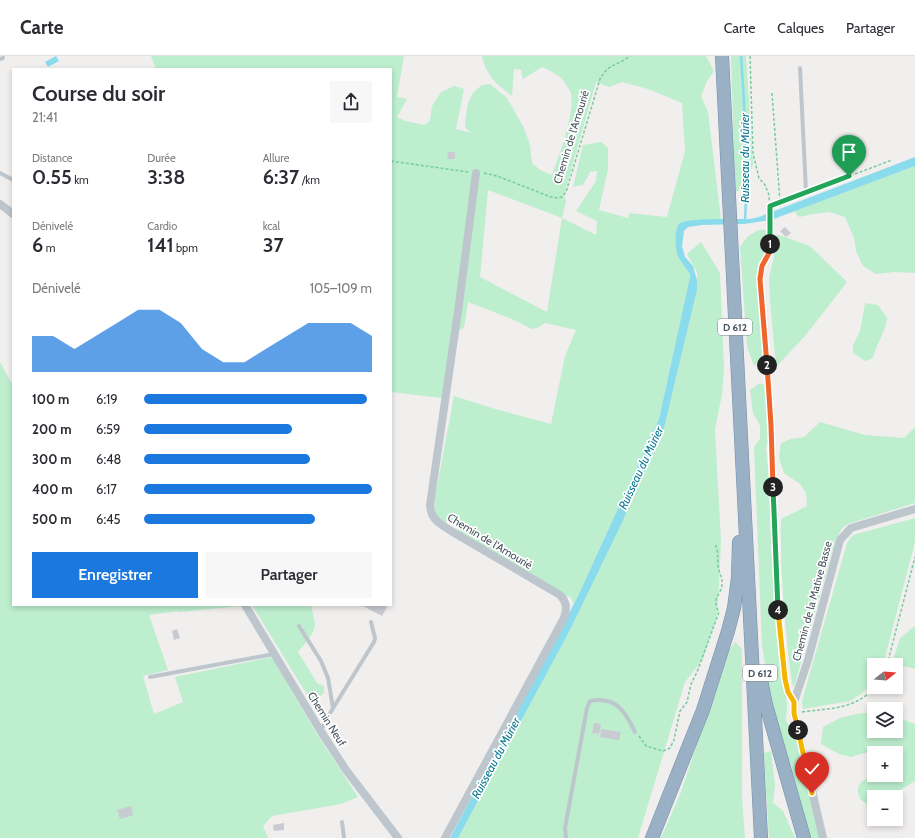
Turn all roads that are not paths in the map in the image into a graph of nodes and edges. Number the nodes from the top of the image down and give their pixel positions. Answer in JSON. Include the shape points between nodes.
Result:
{"nodes":[{"id":1,"x":722,"y":56,"type":"edge"},
{"id":2,"x":800,"y":68,"type":"dead end"},
{"id":3,"x":0,"y":173,"type":"edge"},
{"id":4,"x":476,"y":173,"type":"road end"},
{"id":5,"x":12,"y":179,"type":"edge"},
{"id":6,"x":806,"y":192,"type":"road end"},
{"id":7,"x":0,"y":204,"type":"edge"},
{"id":8,"x":12,"y":213,"type":"edge"},
{"id":9,"x":741,"y":442,"type":"junction"},
{"id":10,"x":745,"y":502,"type":"junction"},
{"id":11,"x":915,"y":509,"type":"edge"},
{"id":12,"x":246,"y":606,"type":"edge"},
{"id":13,"x":371,"y":622,"type":"dead end"},
{"id":14,"x":298,"y":626,"type":"dead end"},
{"id":15,"x":275,"y":654,"type":"junction"},
{"id":16,"x":150,"y":677,"type":"dead end"},
{"id":17,"x":333,"y":708,"type":"junction"},
{"id":18,"x":321,"y":731,"type":"junction"},
{"id":19,"x":635,"y":732,"type":"road end"},
{"id":20,"x":342,"y":822,"type":"dead end"},
{"id":21,"x":344,"y":838,"type":"edge"},
{"id":22,"x":398,"y":838,"type":"edge"},
{"id":23,"x":445,"y":838,"type":"edge"},
{"id":24,"x":566,"y":838,"type":"edge"},
{"id":25,"x":652,"y":838,"type":"edge"},
{"id":26,"x":761,"y":838,"type":"edge"},
{"id":27,"x":804,"y":838,"type":"edge"},
{"id":28,"x":823,"y":838,"type":"edge"}],
"edges":[{"from":1,"to":9,"type":"highway","number":"D 612"},
{"from":2,"to":6,"type":"lane"},
{"from":3,"to":5,"type":"lane"},
{"from":4,"to":23,"type":"street","name":"Chemin de l'Amourié","via":[[430,512],[436,521],[451,531],[560,596],[565,602],[566,610]]},
{"from":7,"to":8,"type":"street"},
{"from":9,"to":10,"type":"highway","number":"D 612"},
{"from":9,"to":25,"type":"highway","number":"D 612","via":[[738,578],[734,608],[703,710]]},
{"from":10,"to":26,"type":"highway","number":"D 612"},
{"from":10,"to":27,"type":"highway","number":"D 612","via":[[760,676]]},
{"from":11,"to":28,"type":"street","name":"Chemin de la Mative Basse","via":[[851,528],[840,540],[794,702],[794,713]]},
{"from":12,"to":15,"type":"street","name":"Chemin Neuf"},
{"from":13,"to":17,"type":"lane","via":[[374,642]]},
{"from":14,"to":17,"type":"lane","via":[[321,661],[328,678]]},
{"from":15,"to":16,"type":"lane"},
{"from":15,"to":18,"type":"street","name":"Chemin Neuf"},
{"from":17,"to":18,"type":"lane"},
{"from":18,"to":22,"type":"street","name":"Chemin Neuf","via":[[346,770]]},
{"from":19,"to":24,"type":"lane","via":[[626,714],[612,702],[590,701],[565,828]]},
{"from":20,"to":21,"type":"lane"}]}
